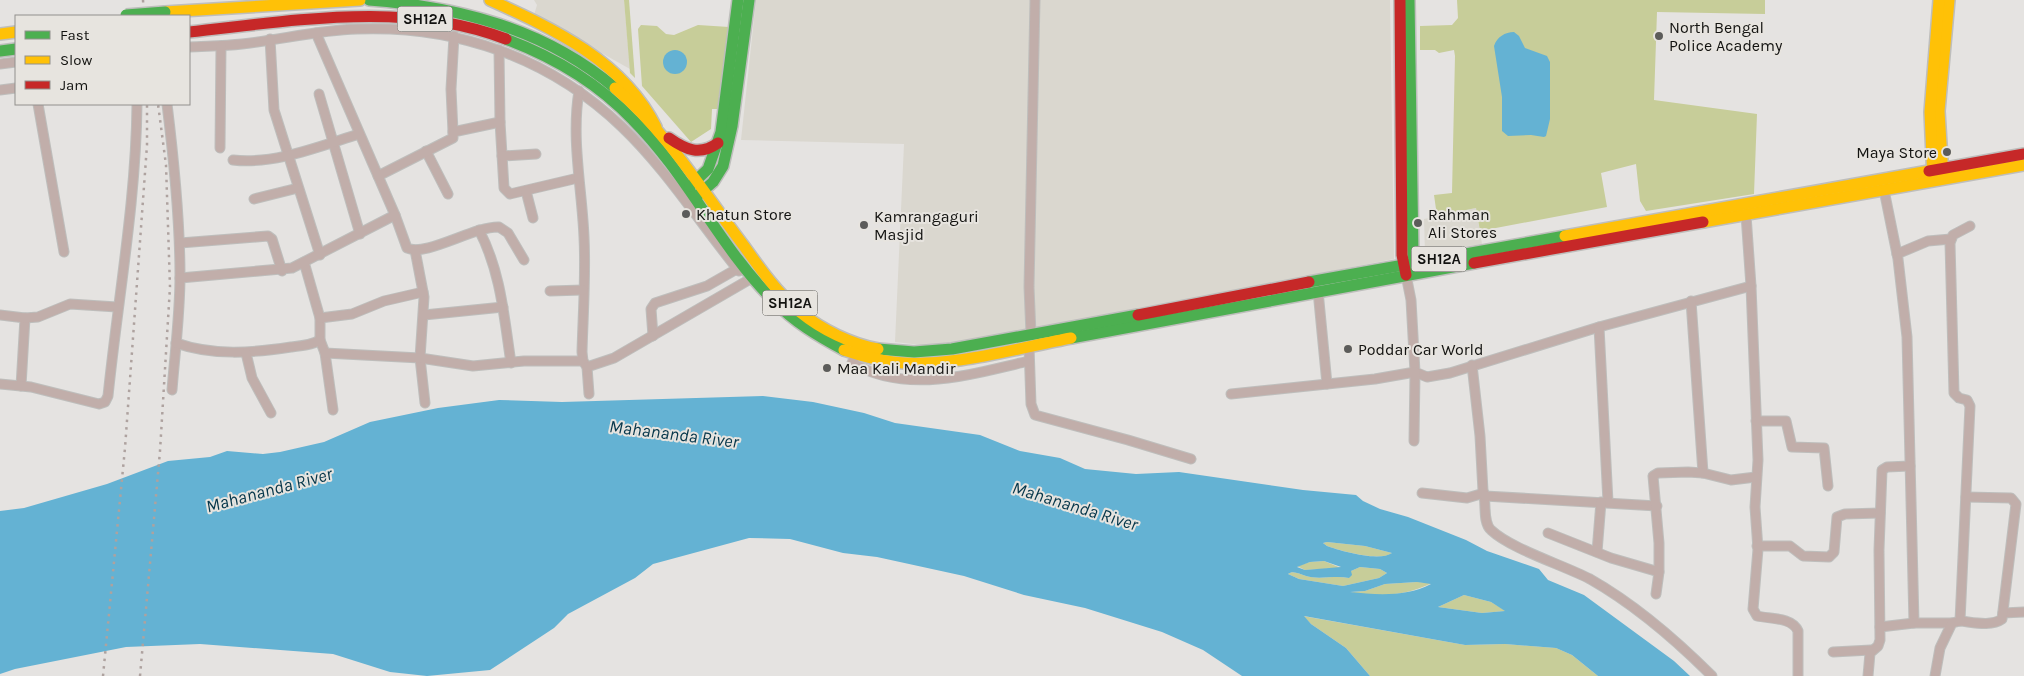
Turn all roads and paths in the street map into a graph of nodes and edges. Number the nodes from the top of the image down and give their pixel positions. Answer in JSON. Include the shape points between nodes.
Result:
{"nodes":[{"id":1,"x":360,"y":0,"type":"edge"},
{"id":2,"x":369,"y":0,"type":"edge"},
{"id":3,"x":490,"y":0,"type":"edge"},
{"id":4,"x":738,"y":0,"type":"edge"},
{"id":5,"x":749,"y":0,"type":"edge"},
{"id":6,"x":1035,"y":0,"type":"edge"},
{"id":7,"x":1400,"y":0,"type":"edge"},
{"id":8,"x":1409,"y":0,"type":"edge"},
{"id":9,"x":1939,"y":0,"type":"edge"},
{"id":10,"x":1949,"y":0,"type":"edge"},
{"id":11,"x":132,"y":15,"type":"edge"},
{"id":12,"x":741,"y":23,"type":"junction"},
{"id":13,"x":15,"y":32,"type":"edge"},
{"id":14,"x":190,"y":32,"type":"edge"},
{"id":15,"x":316,"y":33,"type":"junction"},
{"id":16,"x":0,"y":34,"type":"edge"},
{"id":17,"x":454,"y":36,"type":"junction"},
{"id":18,"x":270,"y":39,"type":"junction"},
{"id":19,"x":1940,"y":44,"type":"junction"},
{"id":20,"x":221,"y":46,"type":"junction"},
{"id":21,"x":190,"y":47,"type":"edge"},
{"id":22,"x":15,"y":49,"type":"edge"},
{"id":23,"x":499,"y":50,"type":"junction"},
{"id":24,"x":0,"y":51,"type":"edge"},
{"id":25,"x":15,"y":62,"type":"edge"},
{"id":26,"x":0,"y":64,"type":"edge"},
{"id":27,"x":15,"y":88,"type":"edge"},
{"id":28,"x":0,"y":90,"type":"edge"},
{"id":29,"x":579,"y":91,"type":"junction"},
{"id":30,"x":319,"y":94,"type":"dead end"},
{"id":31,"x":38,"y":105,"type":"edge"},
{"id":32,"x":137,"y":105,"type":"edge"},
{"id":33,"x":166,"y":105,"type":"edge"},
{"id":34,"x":500,"y":122,"type":"junction"},
{"id":35,"x":727,"y":125,"type":"junction"},
{"id":36,"x":656,"y":129,"type":"junction"},
{"id":37,"x":453,"y":132,"type":"junction"},
{"id":38,"x":359,"y":134,"type":"junction"},
{"id":39,"x":334,"y":142,"type":"junction"},
{"id":40,"x":718,"y":143,"type":"junction"},
{"id":41,"x":220,"y":148,"type":"dead end"},
{"id":42,"x":426,"y":151,"type":"junction"},
{"id":43,"x":286,"y":154,"type":"junction"},
{"id":44,"x":536,"y":154,"type":"dead end"},
{"id":45,"x":2024,"y":154,"type":"edge"},
{"id":46,"x":502,"y":156,"type":"junction"},
{"id":47,"x":233,"y":160,"type":"dead end"},
{"id":48,"x":2024,"y":165,"type":"edge"},
{"id":49,"x":378,"y":176,"type":"junction"},
{"id":50,"x":1937,"y":176,"type":"junction"},
{"id":51,"x":578,"y":178,"type":"junction"},
{"id":52,"x":298,"y":188,"type":"junction"},
{"id":53,"x":1884,"y":190,"type":"junction"},
{"id":54,"x":526,"y":191,"type":"junction"},
{"id":55,"x":693,"y":192,"type":"junction"},
{"id":56,"x":448,"y":194,"type":"dead end"},
{"id":57,"x":254,"y":198,"type":"dead end"},
{"id":58,"x":395,"y":215,"type":"junction"},
{"id":59,"x":1746,"y":216,"type":"junction"},
{"id":60,"x":533,"y":218,"type":"dead end"},
{"id":61,"x":1970,"y":226,"type":"dead end"},
{"id":62,"x":479,"y":230,"type":"junction"},
{"id":63,"x":360,"y":234,"type":"junction"},
{"id":64,"x":1951,"y":239,"type":"junction"},
{"id":65,"x":180,"y":243,"type":"junction"},
{"id":66,"x":415,"y":250,"type":"junction"},
{"id":67,"x":64,"y":252,"type":"dead end"},
{"id":68,"x":1897,"y":254,"type":"junction"},
{"id":69,"x":320,"y":255,"type":"junction"},
{"id":70,"x":524,"y":260,"type":"dead end"},
{"id":71,"x":304,"y":262,"type":"junction"},
{"id":72,"x":740,"y":267,"type":"junction"},
{"id":73,"x":1411,"y":269,"type":"junction"},
{"id":74,"x":282,"y":271,"type":"junction"},
{"id":75,"x":180,"y":278,"type":"junction"},
{"id":76,"x":750,"y":279,"type":"junction"},
{"id":77,"x":1751,"y":286,"type":"junction"},
{"id":78,"x":583,"y":290,"type":"junction"},
{"id":79,"x":550,"y":291,"type":"dead end"},
{"id":80,"x":423,"y":292,"type":"junction"},
{"id":81,"x":1318,"y":292,"type":"junction"},
{"id":82,"x":1691,"y":301,"type":"junction"},
{"id":83,"x":117,"y":307,"type":"junction"},
{"id":84,"x":503,"y":308,"type":"junction"},
{"id":85,"x":424,"y":315,"type":"junction"},
{"id":86,"x":0,"y":316,"type":"edge"},
{"id":87,"x":26,"y":318,"type":"junction"},
{"id":88,"x":320,"y":318,"type":"junction"},
{"id":89,"x":1598,"y":327,"type":"junction"},
{"id":90,"x":653,"y":336,"type":"junction"},
{"id":91,"x":320,"y":340,"type":"junction"},
{"id":92,"x":1030,"y":340,"type":"junction"},
{"id":93,"x":176,"y":343,"type":"junction"},
{"id":94,"x":856,"y":348,"type":"junction"},
{"id":95,"x":246,"y":353,"type":"junction"},
{"id":96,"x":325,"y":353,"type":"junction"},
{"id":97,"x":420,"y":358,"type":"junction"},
{"id":98,"x":1029,"y":361,"type":"junction"},
{"id":99,"x":511,"y":363,"type":"junction"},
{"id":100,"x":585,"y":364,"type":"junction"},
{"id":101,"x":1472,"y":365,"type":"junction"},
{"id":102,"x":1415,"y":372,"type":"junction"},
{"id":103,"x":0,"y":384,"type":"edge"},
{"id":104,"x":1327,"y":384,"type":"junction"},
{"id":105,"x":21,"y":386,"type":"junction"},
{"id":106,"x":172,"y":390,"type":"dead end"},
{"id":107,"x":589,"y":394,"type":"dead end"},
{"id":108,"x":1231,"y":394,"type":"dead end"},
{"id":109,"x":425,"y":403,"type":"dead end"},
{"id":110,"x":333,"y":410,"type":"dead end"},
{"id":111,"x":270,"y":413,"type":"dead end"},
{"id":112,"x":1756,"y":421,"type":"junction"},
{"id":113,"x":1414,"y":441,"type":"dead end"},
{"id":114,"x":1191,"y":459,"type":"dead end"},
{"id":115,"x":1910,"y":466,"type":"junction"},
{"id":116,"x":1703,"y":473,"type":"junction"},
{"id":117,"x":1756,"y":477,"type":"junction"},
{"id":118,"x":1828,"y":486,"type":"dead end"},
{"id":119,"x":1422,"y":493,"type":"dead end"},
{"id":120,"x":1484,"y":495,"type":"junction"},
{"id":121,"x":1966,"y":497,"type":"junction"},
{"id":122,"x":1604,"y":502,"type":"junction"},
{"id":123,"x":1657,"y":506,"type":"junction"},
{"id":124,"x":1880,"y":513,"type":"junction"},
{"id":125,"x":1548,"y":533,"type":"dead end"},
{"id":126,"x":1757,"y":546,"type":"junction"},
{"id":127,"x":1597,"y":552,"type":"junction"},
{"id":128,"x":1659,"y":572,"type":"junction"},
{"id":129,"x":1656,"y":594,"type":"dead end"},
{"id":130,"x":2003,"y":612,"type":"junction"},
{"id":131,"x":2024,"y":612,"type":"edge"},
{"id":132,"x":1956,"y":622,"type":"junction"},
{"id":133,"x":1914,"y":623,"type":"junction"},
{"id":134,"x":1880,"y":627,"type":"junction"},
{"id":135,"x":1872,"y":650,"type":"junction"},
{"id":136,"x":1833,"y":652,"type":"dead end"},
{"id":137,"x":1712,"y":676,"type":"edge"},
{"id":138,"x":1798,"y":676,"type":"edge"},
{"id":139,"x":1868,"y":676,"type":"edge"},
{"id":140,"x":1935,"y":676,"type":"edge"}],
"edges":[{"from":1,"to":11,"type":"main road","bridge":true},
{"from":2,"to":36,"type":"main road","number":"SH12A","via":[[410,2],[457,10],[517,29],[558,48],[600,76],[627,98]]},
{"from":3,"to":36,"type":"main road","via":[[571,42],[615,72],[651,112]]},
{"from":4,"to":12,"type":"main road"},
{"from":5,"to":12,"type":"main road"},
{"from":6,"to":92,"type":"street"},
{"from":7,"to":73,"type":"main road","via":[[1402,255]]},
{"from":8,"to":73,"type":"main road"},
{"from":9,"to":19,"type":"main road"},
{"from":10,"to":19,"type":"main road"},
{"from":12,"to":35,"type":"main road"},
{"from":13,"to":16,"type":"main road"},
{"from":14,"to":55,"type":"main road","number":"SH12A","via":[[371,16],[440,21],[481,30],[553,60],[602,92],[646,133]]},
{"from":15,"to":17,"type":"street","via":[[395,28]]},
{"from":15,"to":18,"type":"street"},
{"from":15,"to":38,"type":"street"},
{"from":17,"to":23,"type":"street"},
{"from":17,"to":37,"type":"street"},
{"from":18,"to":20,"type":"street"},
{"from":18,"to":43,"type":"street","via":[[274,110]]},
{"from":19,"to":50,"type":"main road","via":[[1930,148]]},
{"from":20,"to":21,"type":"street"},
{"from":20,"to":41,"type":"street"},
{"from":22,"to":24,"type":"main road"},
{"from":23,"to":29,"type":"street","via":[[531,62]]},
{"from":23,"to":34,"type":"street"},
{"from":25,"to":26,"type":"street"},
{"from":27,"to":28,"type":"street"},
{"from":29,"to":51,"type":"street","via":[[576,107]]},
{"from":29,"to":55,"type":"street"},
{"from":30,"to":39,"type":"street"},
{"from":31,"to":67,"type":"street"},
{"from":32,"to":83,"type":"street","via":[[134,194]]},
{"from":33,"to":65,"type":"street"},
{"from":34,"to":37,"type":"street"},
{"from":34,"to":46,"type":"street"},
{"from":35,"to":40,"type":"main road"},
{"from":35,"to":55,"type":"main road","via":[[719,174]]},
{"from":36,"to":40,"type":"main road","via":[[691,151],[706,150]]},
{"from":36,"to":55,"type":"main road","number":"SH12A"},
{"from":37,"to":42,"type":"street","via":[[453,138]]},
{"from":38,"to":39,"type":"street"},
{"from":38,"to":49,"type":"street"},
{"from":39,"to":43,"type":"street"},
{"from":39,"to":63,"type":"street"},
{"from":40,"to":55,"type":"main road","via":[[712,163]]},
{"from":42,"to":49,"type":"street"},
{"from":42,"to":56,"type":"street"},
{"from":43,"to":47,"type":"street","via":[[252,162]]},
{"from":43,"to":52,"type":"street"},
{"from":44,"to":46,"type":"street"},
{"from":45,"to":50,"type":"main road","number":"SH12A"},
{"from":46,"to":54,"type":"street","via":[[504,188],[510,194]]},
{"from":48,"to":50,"type":"main road","number":"SH12A"},
{"from":49,"to":58,"type":"street"},
{"from":50,"to":53,"type":"main road","number":"SH12A"},
{"from":50,"to":73,"type":"main road","number":"SH12A"},
{"from":51,"to":54,"type":"street"},
{"from":51,"to":78,"type":"street","via":[[584,235]]},
{"from":52,"to":57,"type":"street"},
{"from":52,"to":69,"type":"street"},
{"from":53,"to":59,"type":"main road","number":"SH12A"},
{"from":53,"to":68,"type":"street"},
{"from":54,"to":60,"type":"street"},
{"from":55,"to":72,"type":"main road","number":"SH12A"},
{"from":55,"to":94,"type":"main road","number":"SH12A","via":[[813,312]]},
{"from":58,"to":63,"type":"street"},
{"from":58,"to":66,"type":"street","via":[[407,248]]},
{"from":59,"to":73,"type":"main road","number":"SH12A"},
{"from":59,"to":77,"type":"street"},
{"from":61,"to":64,"type":"street"},
{"from":62,"to":66,"type":"street"},
{"from":62,"to":70,"type":"street","via":[[492,227],[504,230]]},
{"from":62,"to":84,"type":"street","via":[[499,282]]},
{"from":63,"to":69,"type":"street"},
{"from":64,"to":68,"type":"street","via":[[1928,242]]},
{"from":64,"to":121,"type":"street","via":[[1954,393],[1967,400],[1970,406]]},
{"from":65,"to":74,"type":"street","via":[[268,236],[272,239]]},
{"from":65,"to":75,"type":"street"},
{"from":66,"to":80,"type":"street"},
{"from":68,"to":115,"type":"street","via":[[1907,337]]},
{"from":69,"to":71,"type":"street"},
{"from":71,"to":74,"type":"street"},
{"from":71,"to":88,"type":"street"},
{"from":72,"to":76,"type":"main road","number":"SH12A"},
{"from":72,"to":90,"type":"street","via":[[708,286],[655,303],[651,309]]},
{"from":73,"to":81,"type":"main road","number":"SH12A"},
{"from":73,"to":92,"type":"main road","number":"SH12A"},
{"from":73,"to":102,"type":"street"},
{"from":74,"to":75,"type":"street"},
{"from":75,"to":93,"type":"street"},
{"from":76,"to":90,"type":"street"},
{"from":76,"to":94,"type":"main road","number":"SH12A","via":[[785,313],[816,336]]},
{"from":77,"to":82,"type":"street"},
{"from":77,"to":112,"type":"street"},
{"from":78,"to":79,"type":"street"},
{"from":78,"to":100,"type":"street"},
{"from":80,"to":85,"type":"street"},
{"from":80,"to":88,"type":"street","via":[[384,301],[352,314]]},
{"from":81,"to":92,"type":"main road","number":"SH12A"},
{"from":81,"to":104,"type":"street"},
{"from":82,"to":89,"type":"street"},
{"from":82,"to":116,"type":"street"},
{"from":83,"to":87,"type":"street","via":[[70,304],[43,316]]},
{"from":83,"to":105,"type":"street","via":[[105,402],[93,403]]},
{"from":84,"to":85,"type":"street"},
{"from":84,"to":99,"type":"street"},
{"from":85,"to":97,"type":"street"},
{"from":86,"to":87,"type":"street"},
{"from":87,"to":105,"type":"street"},
{"from":88,"to":91,"type":"street"},
{"from":89,"to":101,"type":"street"},
{"from":89,"to":122,"type":"street"},
{"from":90,"to":100,"type":"street","via":[[614,358]]},
{"from":91,"to":95,"type":"street"},
{"from":91,"to":96,"type":"street"},
{"from":92,"to":94,"type":"main road","number":"SH12A","via":[[934,351]]},
{"from":92,"to":94,"type":"main road","number":"SH12A","via":[[1003,357],[947,368],[898,367]]},
{"from":92,"to":98,"type":"street"},
{"from":93,"to":95,"type":"street","via":[[189,348]]},
{"from":93,"to":106,"type":"street"},
{"from":94,"to":98,"type":"street","via":[[852,363],[898,379],[924,381]]},
{"from":95,"to":111,"type":"street","via":[[252,378]]},
{"from":96,"to":97,"type":"street"},
{"from":96,"to":110,"type":"street"},
{"from":97,"to":99,"type":"street","via":[[473,366]]},
{"from":97,"to":109,"type":"street"},
{"from":98,"to":114,"type":"street","via":[[1031,404],[1035,416]]},
{"from":99,"to":100,"type":"street"},
{"from":100,"to":107,"type":"street"},
{"from":101,"to":102,"type":"street","via":[[1427,377]]},
{"from":101,"to":120,"type":"street"},
{"from":102,"to":104,"type":"street"},
{"from":102,"to":113,"type":"street"},
{"from":103,"to":105,"type":"street"},
{"from":104,"to":108,"type":"street"},
{"from":112,"to":117,"type":"street"},
{"from":112,"to":118,"type":"street","via":[[1786,421],[1792,447],[1824,448]]},
{"from":115,"to":124,"type":"street","via":[[1882,470]]},
{"from":115,"to":133,"type":"street"},
{"from":116,"to":117,"type":"street","via":[[1731,480]]},
{"from":116,"to":123,"type":"street","via":[[1655,474]]},
{"from":117,"to":126,"type":"street"},
{"from":119,"to":120,"type":"street","via":[[1467,498]]},
{"from":120,"to":122,"type":"street"},
{"from":120,"to":137,"type":"street","via":[[1486,523],[1492,532],[1589,579],[1615,596]]},
{"from":121,"to":130,"type":"street","via":[[2011,498],[2016,504]]},
{"from":121,"to":132,"type":"street"},
{"from":122,"to":123,"type":"street"},
{"from":122,"to":127,"type":"street"},
{"from":123,"to":128,"type":"street"},
{"from":124,"to":126,"type":"street","via":[[1836,517],[1834,552],[1829,557],[1803,556],[1790,546]]},
{"from":124,"to":134,"type":"street"},
{"from":125,"to":127,"type":"street"},
{"from":126,"to":138,"type":"street","via":[[1753,609],[1757,616],[1791,622],[1796,626]]},
{"from":127,"to":128,"type":"street"},
{"from":128,"to":129,"type":"street"},
{"from":130,"to":131,"type":"street"},
{"from":130,"to":132,"type":"street","via":[[2002,619],[1996,622]]},
{"from":132,"to":133,"type":"street"},
{"from":132,"to":140,"type":"street","via":[[1940,648]]},
{"from":133,"to":134,"type":"street"},
{"from":134,"to":135,"type":"street","via":[[1878,646]]},
{"from":135,"to":136,"type":"street"},
{"from":135,"to":139,"type":"street"}]}
